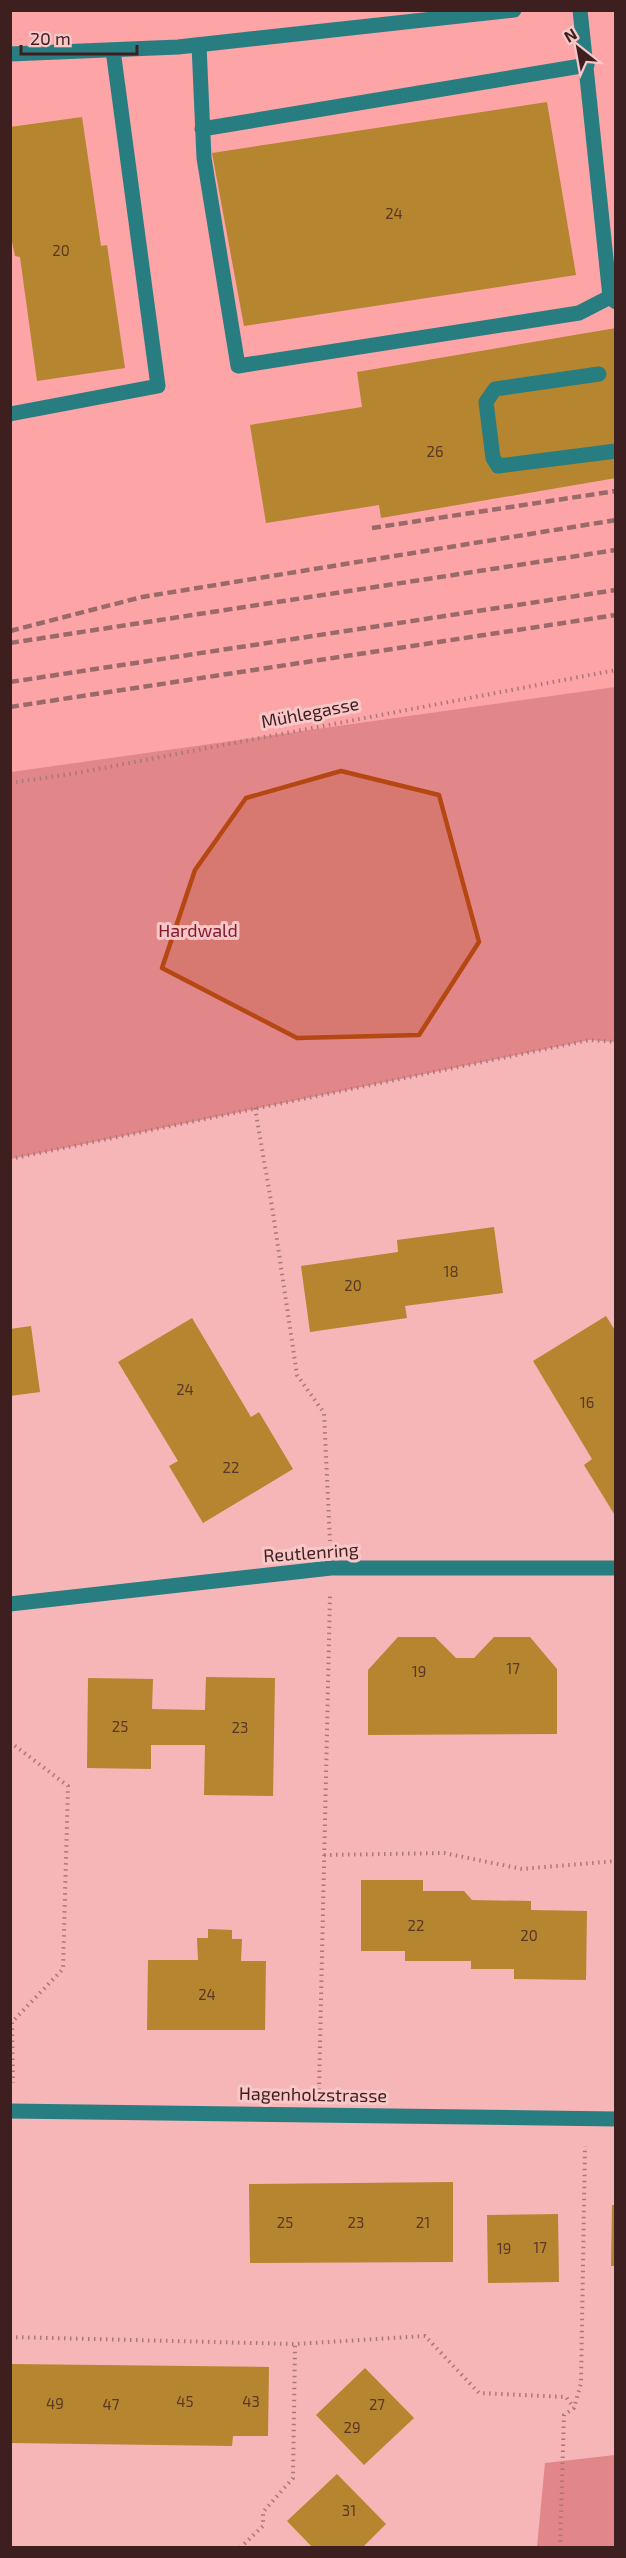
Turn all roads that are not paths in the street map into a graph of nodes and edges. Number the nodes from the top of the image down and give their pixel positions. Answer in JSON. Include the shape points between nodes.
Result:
{"nodes":[{"id":1,"x":514,"y":10,"type":"edge"},
{"id":2,"x":580,"y":10,"type":"edge"},
{"id":3,"x":199,"y":45,"type":"junction"},
{"id":4,"x":113,"y":50,"type":"junction"},
{"id":5,"x":10,"y":54,"type":"edge"},
{"id":6,"x":587,"y":65,"type":"junction"},
{"id":7,"x":202,"y":129,"type":"junction"},
{"id":8,"x":612,"y":300,"type":"edge"},
{"id":9,"x":599,"y":374,"type":"dead end"},
{"id":10,"x":10,"y":414,"type":"edge"},
{"id":11,"x":615,"y":451,"type":"edge"},
{"id":12,"x":615,"y":1568,"type":"edge"},
{"id":13,"x":10,"y":1604,"type":"edge"},
{"id":14,"x":12,"y":2110,"type":"edge"},
{"id":15,"x":615,"y":2119,"type":"edge"}],
"edges":[{"from":1,"to":3,"type":"street"},
{"from":2,"to":6,"type":"street"},
{"from":3,"to":4,"type":"street"},
{"from":3,"to":7,"type":"street"},
{"from":4,"to":5,"type":"street"},
{"from":4,"to":10,"type":"street","via":[[158,386]]},
{"from":6,"to":7,"type":"street"},
{"from":6,"to":8,"type":"street"},
{"from":7,"to":8,"type":"street","via":[[238,366],[579,313]]},
{"from":9,"to":11,"type":"street","via":[[495,389],[486,402],[493,458],[498,466]]},
{"from":12,"to":13,"type":"street","name":"Reutlenring","via":[[331,1568]]},
{"from":14,"to":15,"type":"street","name":"Hagenholzstrasse"}]}
